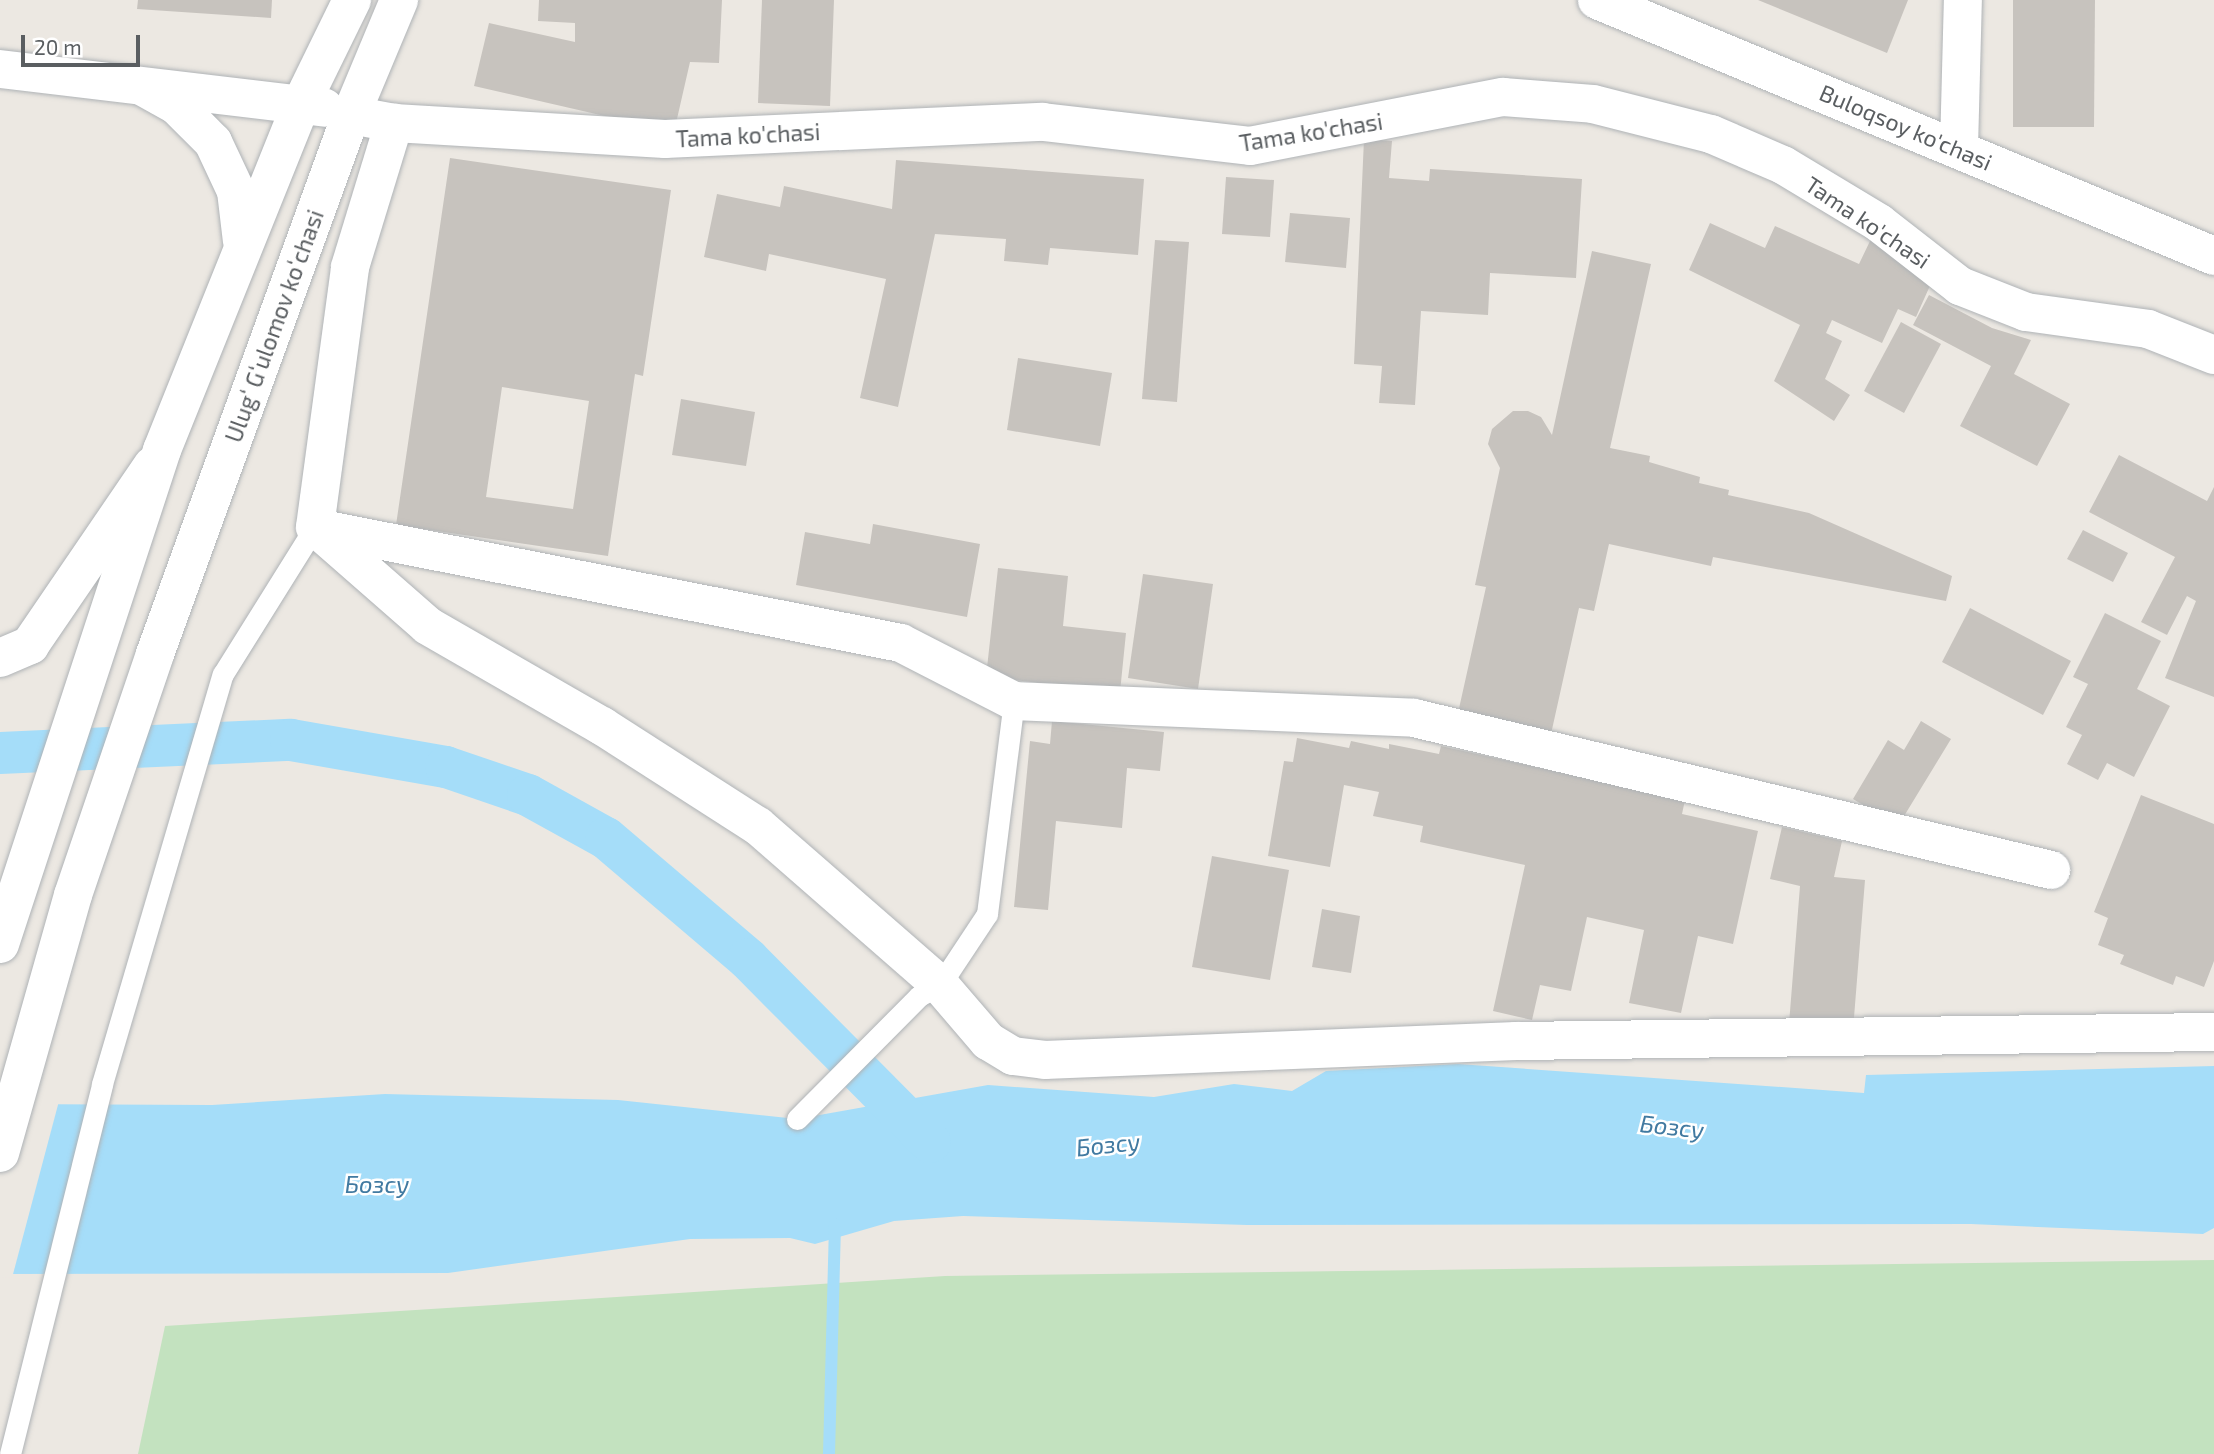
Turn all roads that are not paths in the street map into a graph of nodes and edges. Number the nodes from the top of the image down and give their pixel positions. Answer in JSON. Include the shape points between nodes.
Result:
{"nodes":[{"id":1,"x":352,"y":0,"type":"edge"},
{"id":2,"x":399,"y":0,"type":"edge"},
{"id":3,"x":1597,"y":0,"type":"edge"},
{"id":4,"x":1963,"y":0,"type":"edge"},
{"id":5,"x":0,"y":69,"type":"edge"},
{"id":6,"x":134,"y":82,"type":"junction"},
{"id":7,"x":302,"y":102,"type":"junction"},
{"id":8,"x":351,"y":115,"type":"junction"},
{"id":9,"x":394,"y":123,"type":"junction"},
{"id":10,"x":1959,"y":148,"type":"junction"},
{"id":11,"x":242,"y":243,"type":"junction"},
{"id":12,"x":2214,"y":256,"type":"edge"},
{"id":13,"x":2214,"y":355,"type":"edge"},
{"id":14,"x":162,"y":450,"type":"junction"},
{"id":15,"x":315,"y":527,"type":"junction"},
{"id":16,"x":0,"y":658,"type":"edge"},
{"id":17,"x":1014,"y":701,"type":"junction"},
{"id":18,"x":2051,"y":870,"type":"dead end"},
{"id":19,"x":0,"y":942,"type":"edge"},
{"id":20,"x":930,"y":991,"type":"junction"},
{"id":21,"x":2214,"y":1032,"type":"edge"},
{"id":22,"x":797,"y":1119,"type":"dead end"},
{"id":23,"x":0,"y":1153,"type":"edge"},
{"id":24,"x":10,"y":1454,"type":"edge"}],
"edges":[{"from":1,"to":7,"type":"street"},
{"from":2,"to":8,"type":"street","name":"Ulugʻ Gʻulomov koʻchasi"},
{"from":3,"to":10,"type":"street","name":"Buloqsoy ko'chasi"},
{"from":4,"to":10,"type":"street"},
{"from":5,"to":6,"type":"street","name":"Tama ko'chasi"},
{"from":6,"to":7,"type":"street","name":"Tama ko'chasi"},
{"from":6,"to":11,"type":"street","via":[[177,106],[213,142],[236,191]]},
{"from":7,"to":8,"type":"street","name":"Tama ko'chasi"},
{"from":7,"to":11,"type":"street"},
{"from":8,"to":9,"type":"street","name":"Tama ko'chasi"},
{"from":8,"to":23,"type":"street","name":"Ulugʻ Gʻulomov koʻchasi","via":[[155,654],[73,895]]},
{"from":9,"to":13,"type":"street","name":"Tama ko'chasi","via":[[665,139],[1043,122],[1250,146],[1503,97],[1593,104],[1711,134],[1783,165],[1879,223],[1960,286],[2026,312],[2148,329]]},
{"from":9,"to":15,"type":"street","via":[[350,267]]},
{"from":10,"to":12,"type":"street","name":"Buloqsoy ko'chasi"},
{"from":11,"to":14,"type":"street"},
{"from":14,"to":16,"type":"street","via":[[30,645]]},
{"from":14,"to":19,"type":"street"},
{"from":15,"to":17,"type":"street","via":[[901,643]]},
{"from":15,"to":20,"type":"street","via":[[428,626],[602,726],[758,826]]},
{"from":15,"to":24,"type":"lane","via":[[223,674],[102,1084]]},
{"from":17,"to":18,"type":"street","via":[[1414,718]]},
{"from":17,"to":20,"type":"lane","via":[[987,914]]},
{"from":20,"to":21,"type":"street","via":[[988,1041],[1013,1056],[1045,1060],[1516,1041]]},
{"from":20,"to":22,"type":"lane"}]}
